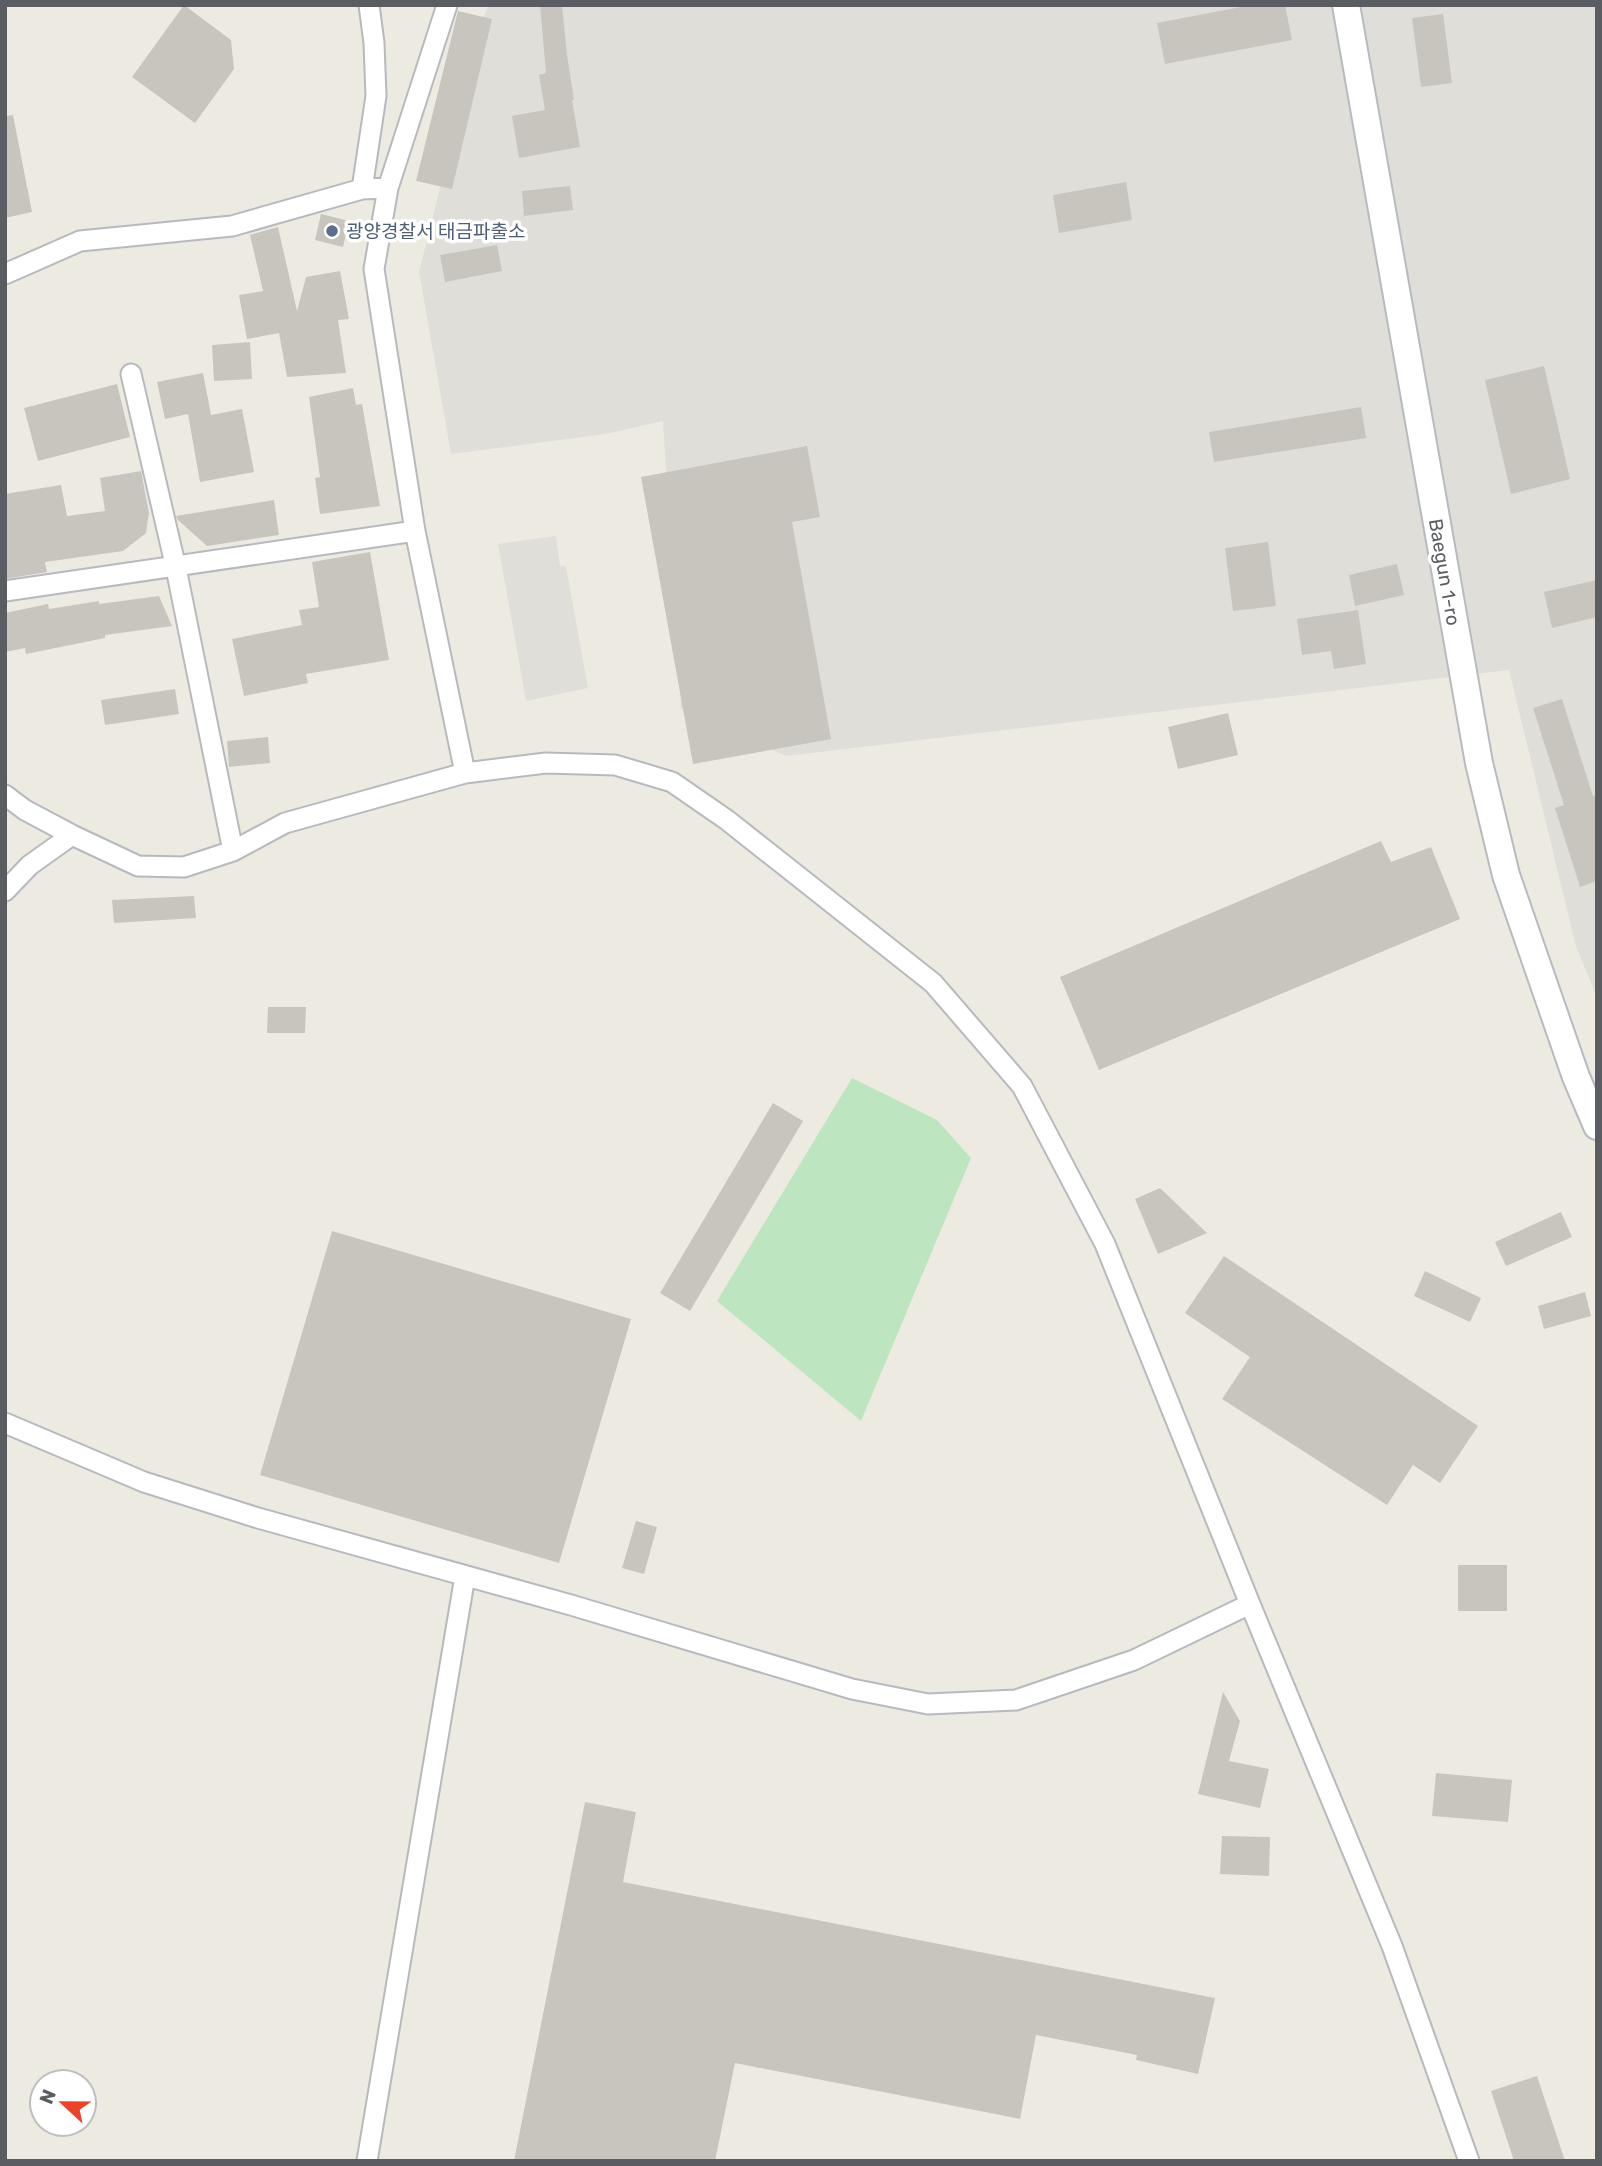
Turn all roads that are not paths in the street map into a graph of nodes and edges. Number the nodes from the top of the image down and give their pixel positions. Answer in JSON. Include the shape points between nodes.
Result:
{"nodes":[{"id":1,"x":369,"y":5,"type":"edge"},
{"id":2,"x":447,"y":5,"type":"edge"},
{"id":3,"x":1346,"y":5,"type":"edge"},
{"id":4,"x":388,"y":188,"type":"junction"},
{"id":5,"x":362,"y":189,"type":"junction"},
{"id":6,"x":5,"y":274,"type":"edge"},
{"id":7,"x":131,"y":374,"type":"dead end"},
{"id":8,"x":415,"y":531,"type":"junction"},
{"id":9,"x":176,"y":568,"type":"junction"},
{"id":10,"x":5,"y":592,"type":"edge"},
{"id":11,"x":465,"y":773,"type":"junction"},
{"id":12,"x":5,"y":795,"type":"edge"},
{"id":13,"x":72,"y":835,"type":"junction"},
{"id":14,"x":233,"y":851,"type":"junction"},
{"id":15,"x":5,"y":891,"type":"edge"},
{"id":16,"x":1597,"y":1126,"type":"edge"},
{"id":17,"x":5,"y":1423,"type":"edge"},
{"id":18,"x":465,"y":1576,"type":"junction"},
{"id":19,"x":1250,"y":1604,"type":"junction"},
{"id":20,"x":367,"y":2161,"type":"edge"},
{"id":21,"x":1469,"y":2161,"type":"edge"}],
"edges":[{"from":1,"to":5,"type":"street","via":[[376,96]]},
{"from":2,"to":4,"type":"street"},
{"from":3,"to":16,"type":"main road","name":"Baegun 1-ro","via":[[1479,763],[1506,875]]},
{"from":4,"to":5,"type":"street"},
{"from":4,"to":8,"type":"street","via":[[374,270]]},
{"from":5,"to":6,"type":"street","via":[[232,226],[80,241]]},
{"from":7,"to":9,"type":"street"},
{"from":8,"to":9,"type":"street"},
{"from":8,"to":11,"type":"street"},
{"from":9,"to":10,"type":"street"},
{"from":9,"to":14,"type":"street"},
{"from":11,"to":14,"type":"street","via":[[285,823]]},
{"from":11,"to":19,"type":"street","via":[[546,762],[615,765],[672,782],[933,983],[1022,1086],[1105,1244]]},
{"from":12,"to":13,"type":"street"},
{"from":13,"to":14,"type":"street","via":[[138,866],[184,867]]},
{"from":13,"to":15,"type":"street","via":[[30,864]]},
{"from":17,"to":18,"type":"street","via":[[156,1486]]},
{"from":18,"to":19,"type":"street","via":[[852,1689],[928,1704],[1016,1700],[1134,1660]]},
{"from":18,"to":20,"type":"street"},
{"from":19,"to":21,"type":"street","via":[[1392,1945]]}]}
